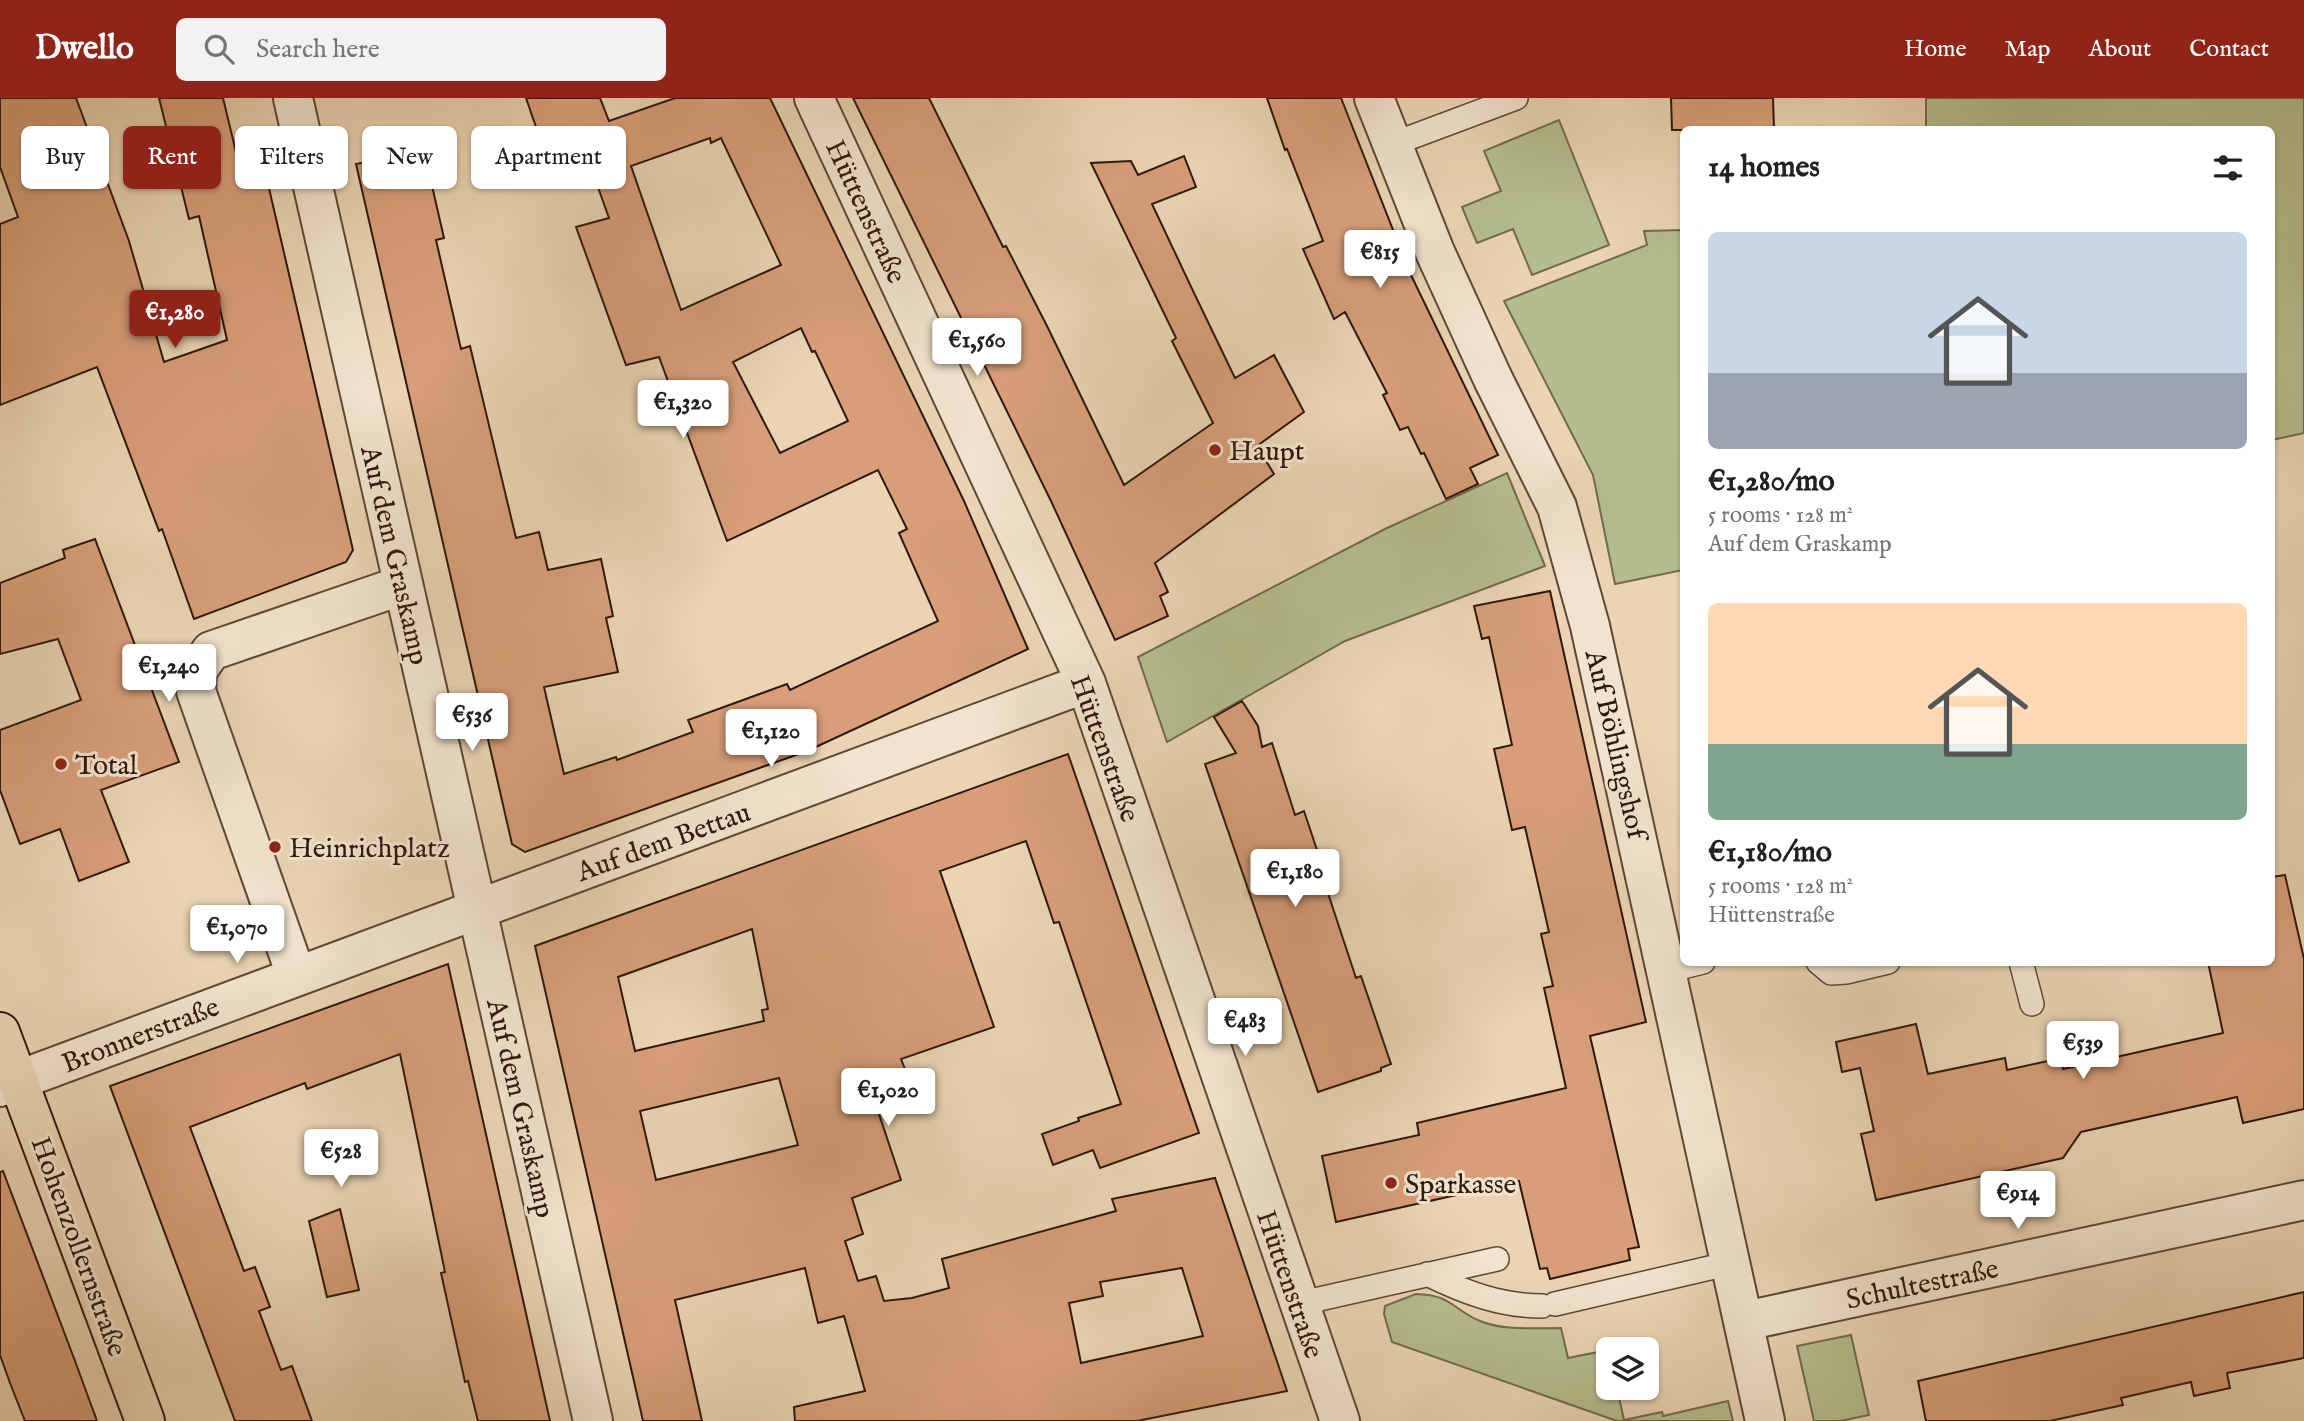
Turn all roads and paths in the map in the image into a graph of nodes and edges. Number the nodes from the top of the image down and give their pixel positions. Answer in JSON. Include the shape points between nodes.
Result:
{"nodes":[{"id":1,"x":293,"y":98,"type":"edge"},
{"id":2,"x":814,"y":98,"type":"edge"},
{"id":3,"x":1374,"y":98,"type":"edge"},
{"id":4,"x":1516,"y":98,"type":"edge"},
{"id":5,"x":1393,"y":144,"type":"junction"},
{"id":6,"x":403,"y":585,"type":"junction"},
{"id":7,"x":1086,"y":683,"type":"junction"},
{"id":8,"x":477,"y":910,"type":"junction"},
{"id":9,"x":1680,"y":949,"type":"edge"},
{"id":10,"x":1823,"y":966,"type":"edge"},
{"id":11,"x":1871,"y":966,"type":"edge"},
{"id":12,"x":2022,"y":966,"type":"edge"},
{"id":13,"x":1685,"y":967,"type":"edge"},
{"id":14,"x":296,"y":975,"type":"junction"},
{"id":15,"x":2032,"y":1003,"type":"dead end"},
{"id":16,"x":0,"y":1032,"type":"edge"},
{"id":17,"x":10,"y":1083,"type":"edge"},
{"id":18,"x":2304,"y":1200,"type":"edge"},
{"id":19,"x":1497,"y":1259,"type":"dead end"},
{"id":20,"x":1731,"y":1263,"type":"junction"},
{"id":21,"x":1427,"y":1275,"type":"junction"},
{"id":22,"x":1297,"y":1304,"type":"junction"},
{"id":23,"x":1745,"y":1321,"type":"junction"},
{"id":24,"x":145,"y":1421,"type":"edge"},
{"id":25,"x":593,"y":1421,"type":"edge"},
{"id":26,"x":1340,"y":1421,"type":"edge"},
{"id":27,"x":1765,"y":1421,"type":"edge"}],
"edges":[{"from":1,"to":6,"type":"street","name":"Auf dem Graskamp"},
{"from":2,"to":7,"type":"street","name":"Hüttenstraße"},
{"from":3,"to":5,"type":"street","name":"Auf Böhlingshof"},
{"from":4,"to":5,"type":"lane"},
{"from":5,"to":9,"type":"street","name":"Auf Böhlingshof","via":[[1435,252],[1557,507]]},
{"from":6,"to":8,"type":"street","name":"Auf dem Graskamp"},
{"from":6,"to":14,"type":"street","via":[[211,651],[197,671],[196,691]]},
{"from":7,"to":8,"type":"street","name":"Auf dem Bettau"},
{"from":7,"to":22,"type":"street","name":"Hüttenstraße"},
{"from":8,"to":14,"type":"street","name":"Bronnerstraße"},
{"from":8,"to":25,"type":"street","name":"Auf dem Graskamp"},
{"from":10,"to":11,"type":"lane","via":[[1831,973]]},
{"from":12,"to":15,"type":"lane"},
{"from":13,"to":20,"type":"street","name":"Auf Böhlingshof"},
{"from":14,"to":17,"type":"street","name":"Bronnerstraße"},
{"from":16,"to":17,"type":"main road","name":"Hohenzollernstraße"},
{"from":17,"to":24,"type":"main road","name":"Hohenzollernstraße"},
{"from":18,"to":23,"type":"street","name":"Schultestraße"},
{"from":19,"to":21,"type":"lane"},
{"from":20,"to":21,"type":"lane","via":[[1549,1305],[1505,1303]]},
{"from":20,"to":23,"type":"street","name":"Auf Böhlingshof"},
{"from":21,"to":22,"type":"lane"},
{"from":22,"to":26,"type":"street","name":"Hüttenstraße"},
{"from":23,"to":27,"type":"street","name":"Auf Böhlingshof"}]}
